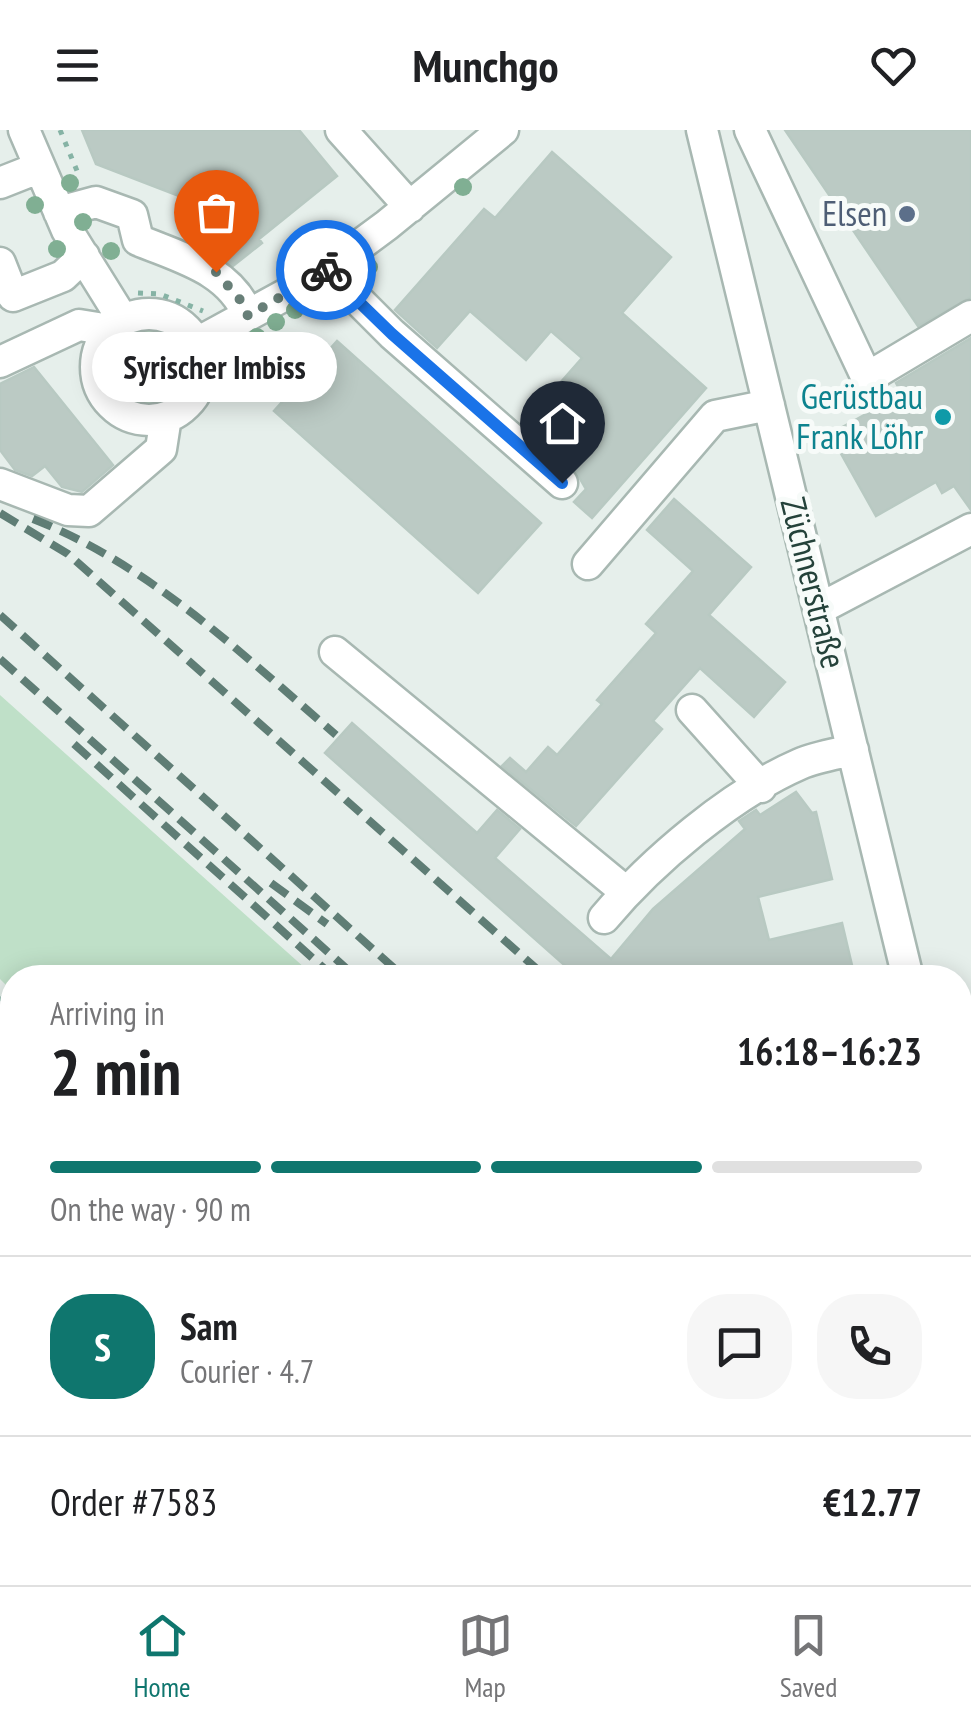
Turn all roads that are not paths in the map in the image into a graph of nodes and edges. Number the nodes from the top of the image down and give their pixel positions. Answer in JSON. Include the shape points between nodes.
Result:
{"nodes":[{"id":1,"x":24,"y":130,"type":"edge"},
{"id":2,"x":341,"y":130,"type":"edge"},
{"id":3,"x":750,"y":130,"type":"edge"},
{"id":4,"x":500,"y":131,"type":"edge"},
{"id":5,"x":706,"y":131,"type":"edge"},
{"id":6,"x":38,"y":168,"type":"junction"},
{"id":7,"x":0,"y":182,"type":"edge"},
{"id":8,"x":410,"y":206,"type":"junction"},
{"id":9,"x":59,"y":212,"type":"junction"},
{"id":10,"x":84,"y":256,"type":"junction"},
{"id":11,"x":0,"y":263,"type":"edge"},
{"id":12,"x":327,"y":269,"type":"junction"},
{"id":13,"x":245,"y":309,"type":"junction"},
{"id":14,"x":971,"y":316,"type":"edge"},
{"id":15,"x":114,"y":317,"type":"junction"},
{"id":16,"x":198,"y":344,"type":"junction"},
{"id":17,"x":0,"y":362,"type":"edge"},
{"id":18,"x":769,"y":405,"type":"junction"},
{"id":19,"x":166,"y":417,"type":"junction"},
{"id":20,"x":562,"y":483,"type":"dead end"},
{"id":21,"x":0,"y":484,"type":"edge"},
{"id":22,"x":971,"y":529,"type":"edge"},
{"id":23,"x":588,"y":564,"type":"dead end"},
{"id":24,"x":819,"y":608,"type":"junction"},
{"id":25,"x":335,"y":652,"type":"dead end"},
{"id":26,"x":692,"y":710,"type":"dead end"},
{"id":27,"x":853,"y":750,"type":"junction"},
{"id":28,"x":761,"y":788,"type":"junction"},
{"id":29,"x":626,"y":892,"type":"junction"},
{"id":30,"x":604,"y":918,"type":"dead end"},
{"id":31,"x":905,"y":965,"type":"edge"}],
"edges":[{"from":1,"to":6,"type":"street"},
{"from":2,"to":8,"type":"street"},
{"from":3,"to":14,"type":"street","via":[[867,378]]},
{"from":4,"to":8,"type":"street"},
{"from":5,"to":18,"type":"street","name":"Züchnerstraße"},
{"from":6,"to":7,"type":"street"},
{"from":6,"to":9,"type":"street"},
{"from":8,"to":12,"type":"street"},
{"from":9,"to":10,"type":"street"},
{"from":9,"to":13,"type":"street","via":[[96,202],[132,216],[138,240],[216,272]]},
{"from":10,"to":11,"type":"street","via":[[63,276],[13,296]]},
{"from":10,"to":15,"type":"street"},
{"from":12,"to":13,"type":"street"},
{"from":12,"to":20,"type":"street"},
{"from":13,"to":16,"type":"street"},
{"from":15,"to":16,"type":"street","via":[[164,315]]},
{"from":15,"to":17,"type":"street","via":[[80,325]]},
{"from":15,"to":19,"type":"street","via":[[99,348],[100,388],[110,404],[134,418]]},
{"from":16,"to":19,"type":"street","via":[[198,387]]},
{"from":18,"to":23,"type":"street","via":[[715,416]]},
{"from":18,"to":24,"type":"street","name":"Züchnerstraße"},
{"from":19,"to":21,"type":"street","via":[[161,449],[89,511],[68,510]]},
{"from":22,"to":24,"type":"street"},
{"from":24,"to":27,"type":"street","name":"Züchnerstraße"},
{"from":25,"to":29,"type":"street"},
{"from":26,"to":28,"type":"street"},
{"from":27,"to":28,"type":"street","via":[[800,764]]},
{"from":27,"to":31,"type":"street","name":"Züchnerstraße"},
{"from":28,"to":29,"type":"street","via":[[691,833]]},
{"from":29,"to":30,"type":"street"}]}
